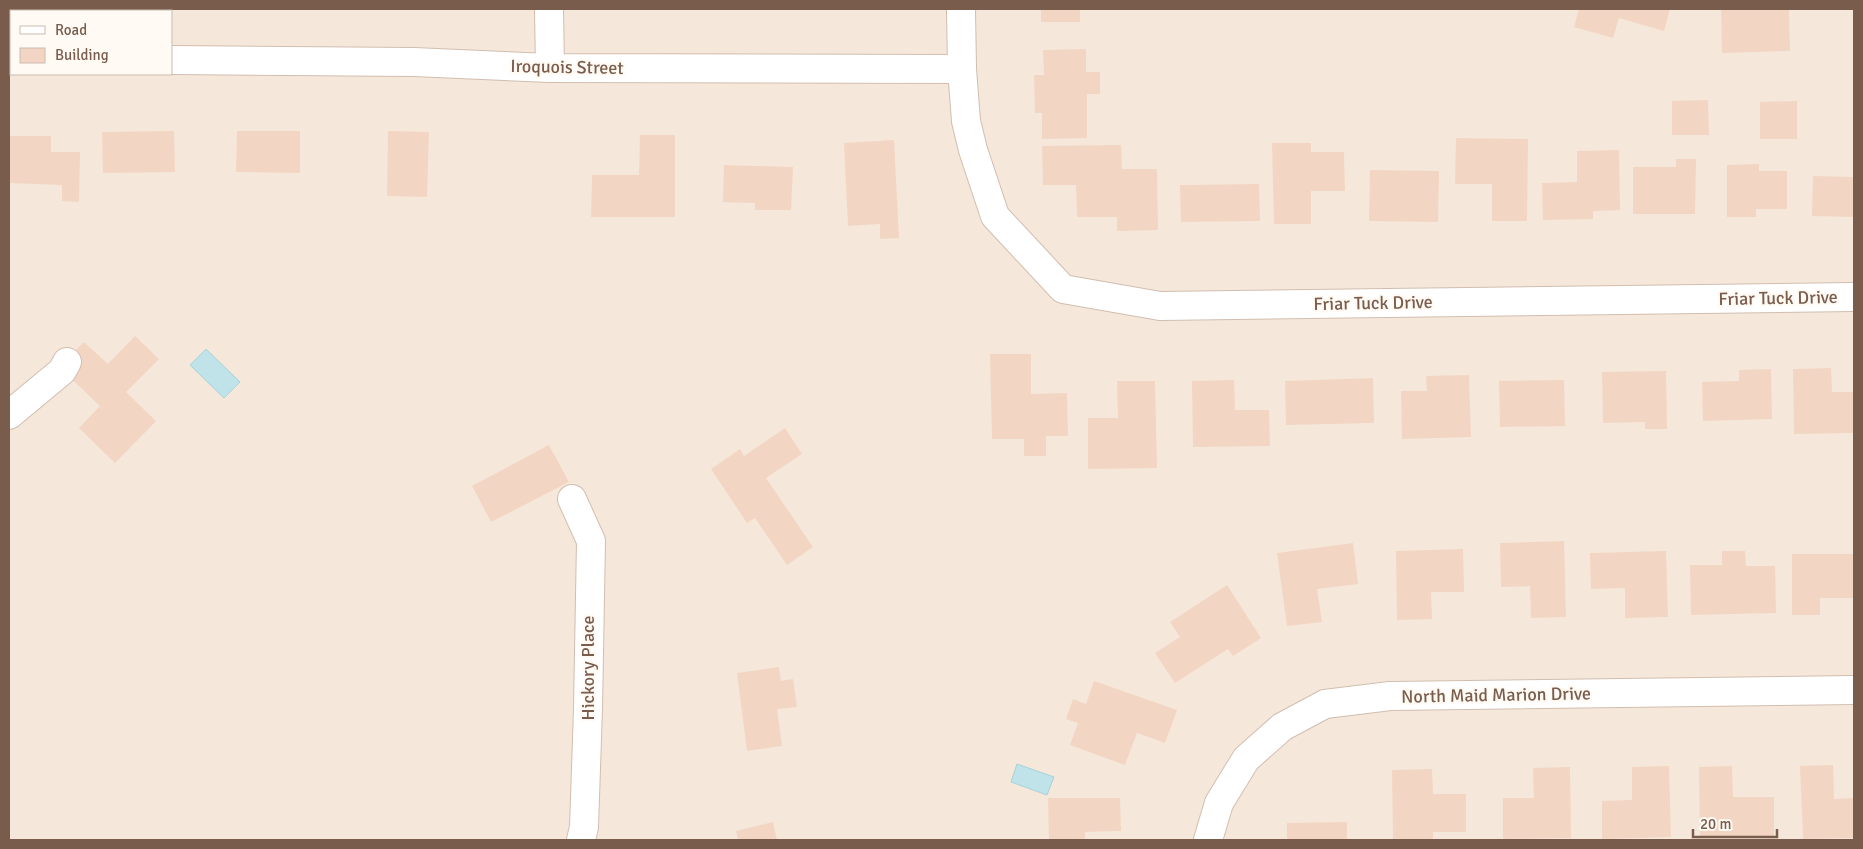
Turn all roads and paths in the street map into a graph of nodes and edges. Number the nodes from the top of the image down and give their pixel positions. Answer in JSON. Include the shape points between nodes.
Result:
{"nodes":[{"id":1,"x":549,"y":9,"type":"edge"},
{"id":2,"x":961,"y":9,"type":"edge"},
{"id":3,"x":172,"y":60,"type":"edge"},
{"id":4,"x":550,"y":68,"type":"junction"},
{"id":5,"x":962,"y":69,"type":"junction"},
{"id":6,"x":1854,"y":297,"type":"edge"},
{"id":7,"x":67,"y":362,"type":"dead end"},
{"id":8,"x":9,"y":414,"type":"edge"},
{"id":9,"x":572,"y":499,"type":"dead end"},
{"id":10,"x":1854,"y":690,"type":"edge"},
{"id":11,"x":581,"y":840,"type":"edge"},
{"id":12,"x":1208,"y":840,"type":"edge"}],
"edges":[{"from":1,"to":4,"type":"street"},
{"from":2,"to":5,"type":"street","name":"Friar Tuck Drive"},
{"from":3,"to":4,"type":"street","name":"Iroquois Street","via":[[414,62]]},
{"from":4,"to":5,"type":"street","name":"Iroquois Street"},
{"from":5,"to":6,"type":"street","name":"Friar Tuck Drive","via":[[966,121],[995,216],[1063,289],[1160,306]]},
{"from":7,"to":8,"type":"street","via":[[62,371]]},
{"from":9,"to":11,"type":"street","name":"Hickory Place","via":[[590,541],[588,709]]},
{"from":10,"to":12,"type":"street","name":"North Maid Marion Drive","via":[[1390,696],[1325,704],[1282,727],[1246,758],[1219,803]]}]}
